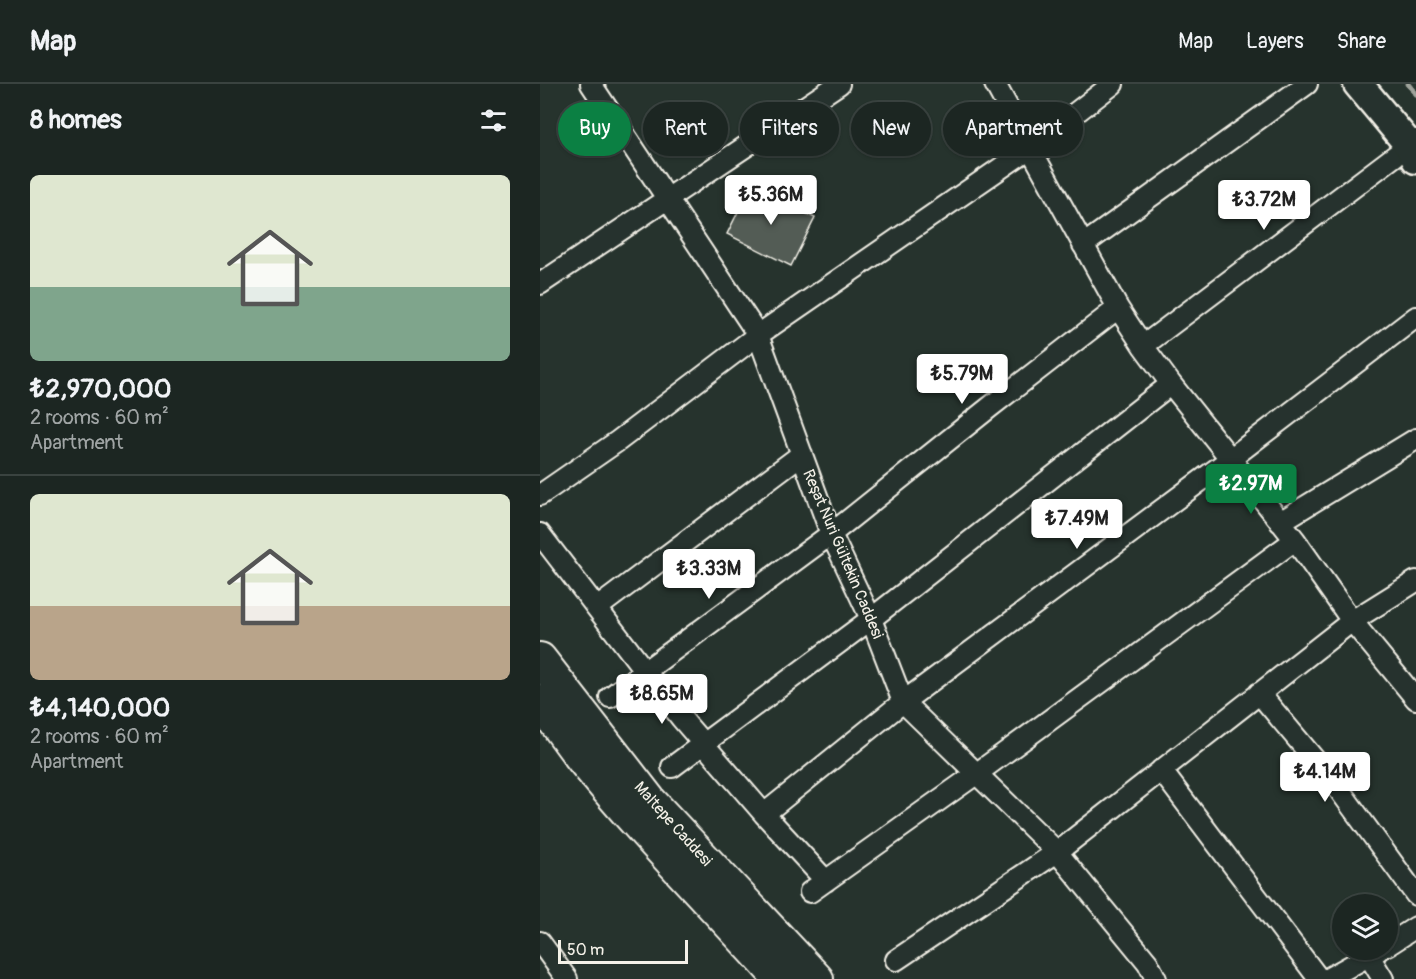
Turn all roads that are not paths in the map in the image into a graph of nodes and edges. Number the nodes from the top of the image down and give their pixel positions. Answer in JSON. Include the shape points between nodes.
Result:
{"nodes":[{"id":1,"x":591,"y":84,"type":"edge"},
{"id":2,"x":839,"y":84,"type":"edge"},
{"id":3,"x":995,"y":84,"type":"edge"},
{"id":4,"x":1113,"y":84,"type":"edge"},
{"id":5,"x":1306,"y":84,"type":"edge"},
{"id":6,"x":1358,"y":84,"type":"edge"},
{"id":7,"x":1005,"y":102,"type":"edge"},
{"id":8,"x":1083,"y":107,"type":"edge"},
{"id":9,"x":1414,"y":148,"type":"edge"},
{"id":10,"x":1018,"y":156,"type":"edge"},
{"id":11,"x":1034,"y":156,"type":"edge"},
{"id":12,"x":668,"y":200,"type":"junction"},
{"id":13,"x":1083,"y":245,"type":"junction"},
{"id":14,"x":540,"y":284,"type":"edge"},
{"id":15,"x":1118,"y":308,"type":"junction"},
{"id":16,"x":1416,"y":317,"type":"edge"},
{"id":17,"x":758,"y":335,"type":"junction"},
{"id":18,"x":1143,"y":346,"type":"junction"},
{"id":19,"x":1171,"y":384,"type":"junction"},
{"id":20,"x":1416,"y":439,"type":"edge"},
{"id":21,"x":801,"y":454,"type":"junction"},
{"id":22,"x":1230,"y":459,"type":"junction"},
{"id":23,"x":540,"y":495,"type":"edge"},
{"id":24,"x":1280,"y":522,"type":"junction"},
{"id":25,"x":540,"y":534,"type":"edge"},
{"id":26,"x":831,"y":534,"type":"junction"},
{"id":27,"x":1295,"y":540,"type":"junction"},
{"id":28,"x":1416,"y":581,"type":"edge"},
{"id":29,"x":597,"y":608,"type":"junction"},
{"id":30,"x":871,"y":620,"type":"junction"},
{"id":31,"x":1352,"y":621,"type":"junction"},
{"id":32,"x":540,"y":659,"type":"edge"},
{"id":33,"x":645,"y":671,"type":"junction"},
{"id":34,"x":1259,"y":693,"type":"junction"},
{"id":35,"x":610,"y":697,"type":"dead end"},
{"id":36,"x":1416,"y":699,"type":"edge"},
{"id":37,"x":903,"y":702,"type":"junction"},
{"id":38,"x":551,"y":711,"type":"edge"},
{"id":39,"x":703,"y":744,"type":"junction"},
{"id":40,"x":672,"y":767,"type":"dead end"},
{"id":41,"x":1161,"y":770,"type":"junction"},
{"id":42,"x":976,"y":774,"type":"junction"},
{"id":43,"x":764,"y":814,"type":"junction"},
{"id":44,"x":1057,"y":852,"type":"junction"},
{"id":45,"x":1416,"y":895,"type":"edge"},
{"id":46,"x":1416,"y":927,"type":"edge"},
{"id":47,"x":1398,"y":939,"type":"edge"},
{"id":48,"x":540,"y":942,"type":"edge"},
{"id":49,"x":896,"y":960,"type":"dead end"},
{"id":50,"x":1361,"y":960,"type":"edge"},
{"id":51,"x":1376,"y":960,"type":"edge"},
{"id":52,"x":567,"y":979,"type":"edge"},
{"id":53,"x":780,"y":979,"type":"edge"},
{"id":54,"x":817,"y":979,"type":"edge"},
{"id":55,"x":1156,"y":979,"type":"edge"},
{"id":56,"x":1319,"y":979,"type":"edge"},
{"id":57,"x":1327,"y":979,"type":"edge"},
{"id":58,"x":1383,"y":979,"type":"edge"}],
"edges":[{"from":1,"to":12,"type":"street","name":"Reşat Nuri Gültekin Caddesi"},
{"from":2,"to":12,"type":"street"},
{"from":3,"to":7,"type":"street"},
{"from":4,"to":8,"type":"street"},
{"from":5,"to":13,"type":"street"},
{"from":6,"to":9,"type":"street"},
{"from":9,"to":18,"type":"street"},
{"from":10,"to":17,"type":"street"},
{"from":11,"to":13,"type":"street"},
{"from":12,"to":14,"type":"street"},
{"from":12,"to":17,"type":"street","name":"Reşat Nuri Gültekin Caddesi"},
{"from":13,"to":15,"type":"street"},
{"from":15,"to":18,"type":"street"},
{"from":15,"to":26,"type":"street"},
{"from":16,"to":22,"type":"street"},
{"from":17,"to":21,"type":"street","name":"Reşat Nuri Gültekin Caddesi"},
{"from":17,"to":23,"type":"street"},
{"from":18,"to":19,"type":"street"},
{"from":19,"to":22,"type":"street"},
{"from":19,"to":30,"type":"street"},
{"from":20,"to":24,"type":"street"},
{"from":21,"to":26,"type":"street","name":"Reşat Nuri Gültekin Caddesi"},
{"from":21,"to":29,"type":"street"},
{"from":22,"to":24,"type":"street"},
{"from":22,"to":37,"type":"street"},
{"from":24,"to":27,"type":"street"},
{"from":25,"to":29,"type":"street"},
{"from":26,"to":30,"type":"street","name":"Reşat Nuri Gültekin Caddesi"},
{"from":26,"to":33,"type":"street"},
{"from":27,"to":31,"type":"street"},
{"from":27,"to":42,"type":"street"},
{"from":28,"to":31,"type":"street"},
{"from":29,"to":33,"type":"street"},
{"from":30,"to":37,"type":"street","name":"Reşat Nuri Gültekin Caddesi"},
{"from":30,"to":39,"type":"street"},
{"from":31,"to":34,"type":"street"},
{"from":31,"to":36,"type":"street"},
{"from":32,"to":38,"type":"main road","name":"Maltepe Caddesi"},
{"from":33,"to":35,"type":"street"},
{"from":33,"to":39,"type":"street"},
{"from":34,"to":41,"type":"street"},
{"from":34,"to":45,"type":"street","via":[[1335,784]]},
{"from":37,"to":42,"type":"street","name":"Reşat Nuri Gültekin Caddesi"},
{"from":37,"to":43,"type":"street"},
{"from":38,"to":53,"type":"main road","name":"Maltepe Caddesi","via":[[582,759],[614,797]]},
{"from":38,"to":54,"type":"main road","name":"Maltepe Caddesi","via":[[651,802]]},
{"from":39,"to":40,"type":"street"},
{"from":39,"to":43,"type":"street"},
{"from":41,"to":44,"type":"street"},
{"from":41,"to":56,"type":"street"},
{"from":42,"to":43,"type":"street","via":[[818,887]]},
{"from":42,"to":44,"type":"street","name":"Reşat Nuri Gültekin Caddesi"},
{"from":44,"to":49,"type":"street"},
{"from":44,"to":55,"type":"street","name":"Reşat Nuri Gültekin Caddesi","via":[[1148,963]]},
{"from":46,"to":47,"type":"street"},
{"from":48,"to":52,"type":"street"},
{"from":50,"to":57,"type":"street"},
{"from":51,"to":58,"type":"street"}]}
